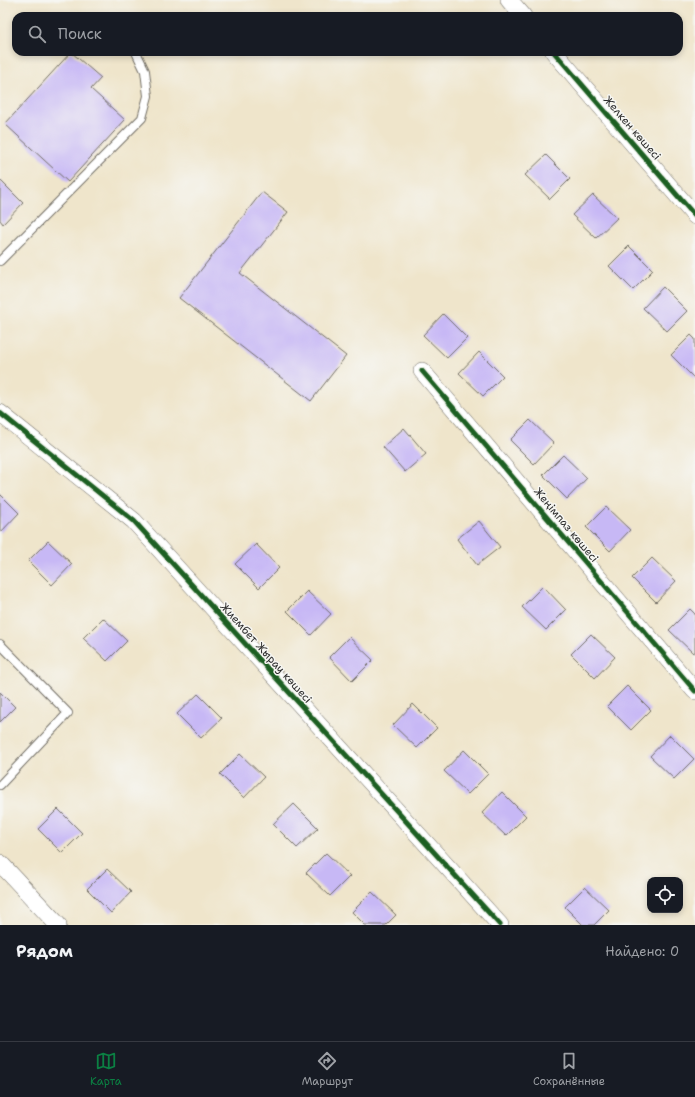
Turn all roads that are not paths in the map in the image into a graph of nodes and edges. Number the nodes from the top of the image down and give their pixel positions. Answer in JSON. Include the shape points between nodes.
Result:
{"nodes":[{"id":1,"x":509,"y":0,"type":"edge"},
{"id":2,"x":520,"y":12,"type":"edge"},
{"id":3,"x":138,"y":56,"type":"edge"},
{"id":4,"x":557,"y":56,"type":"edge"},
{"id":5,"x":695,"y":216,"type":"edge"},
{"id":6,"x":0,"y":261,"type":"edge"},
{"id":7,"x":422,"y":372,"type":"dead end"},
{"id":8,"x":0,"y":413,"type":"edge"},
{"id":9,"x":0,"y":644,"type":"edge"},
{"id":10,"x":695,"y":691,"type":"edge"},
{"id":11,"x":0,"y":785,"type":"edge"},
{"id":12,"x":0,"y":863,"type":"edge"},
{"id":13,"x":58,"y":925,"type":"edge"},
{"id":14,"x":500,"y":925,"type":"edge"}],
"edges":[{"from":1,"to":2,"type":"street"},
{"from":3,"to":6,"type":"lane","via":[[145,71],[148,96],[142,118]]},
{"from":4,"to":5,"type":"street","name":"Желкен көшесі"},
{"from":7,"to":10,"type":"street","name":"Жеңімпаз көшесі"},
{"from":8,"to":14,"type":"street","name":"Жиембет Жырау көшесі","via":[[134,521]]},
{"from":9,"to":11,"type":"lane","via":[[68,713]]},
{"from":12,"to":13,"type":"street"}]}
